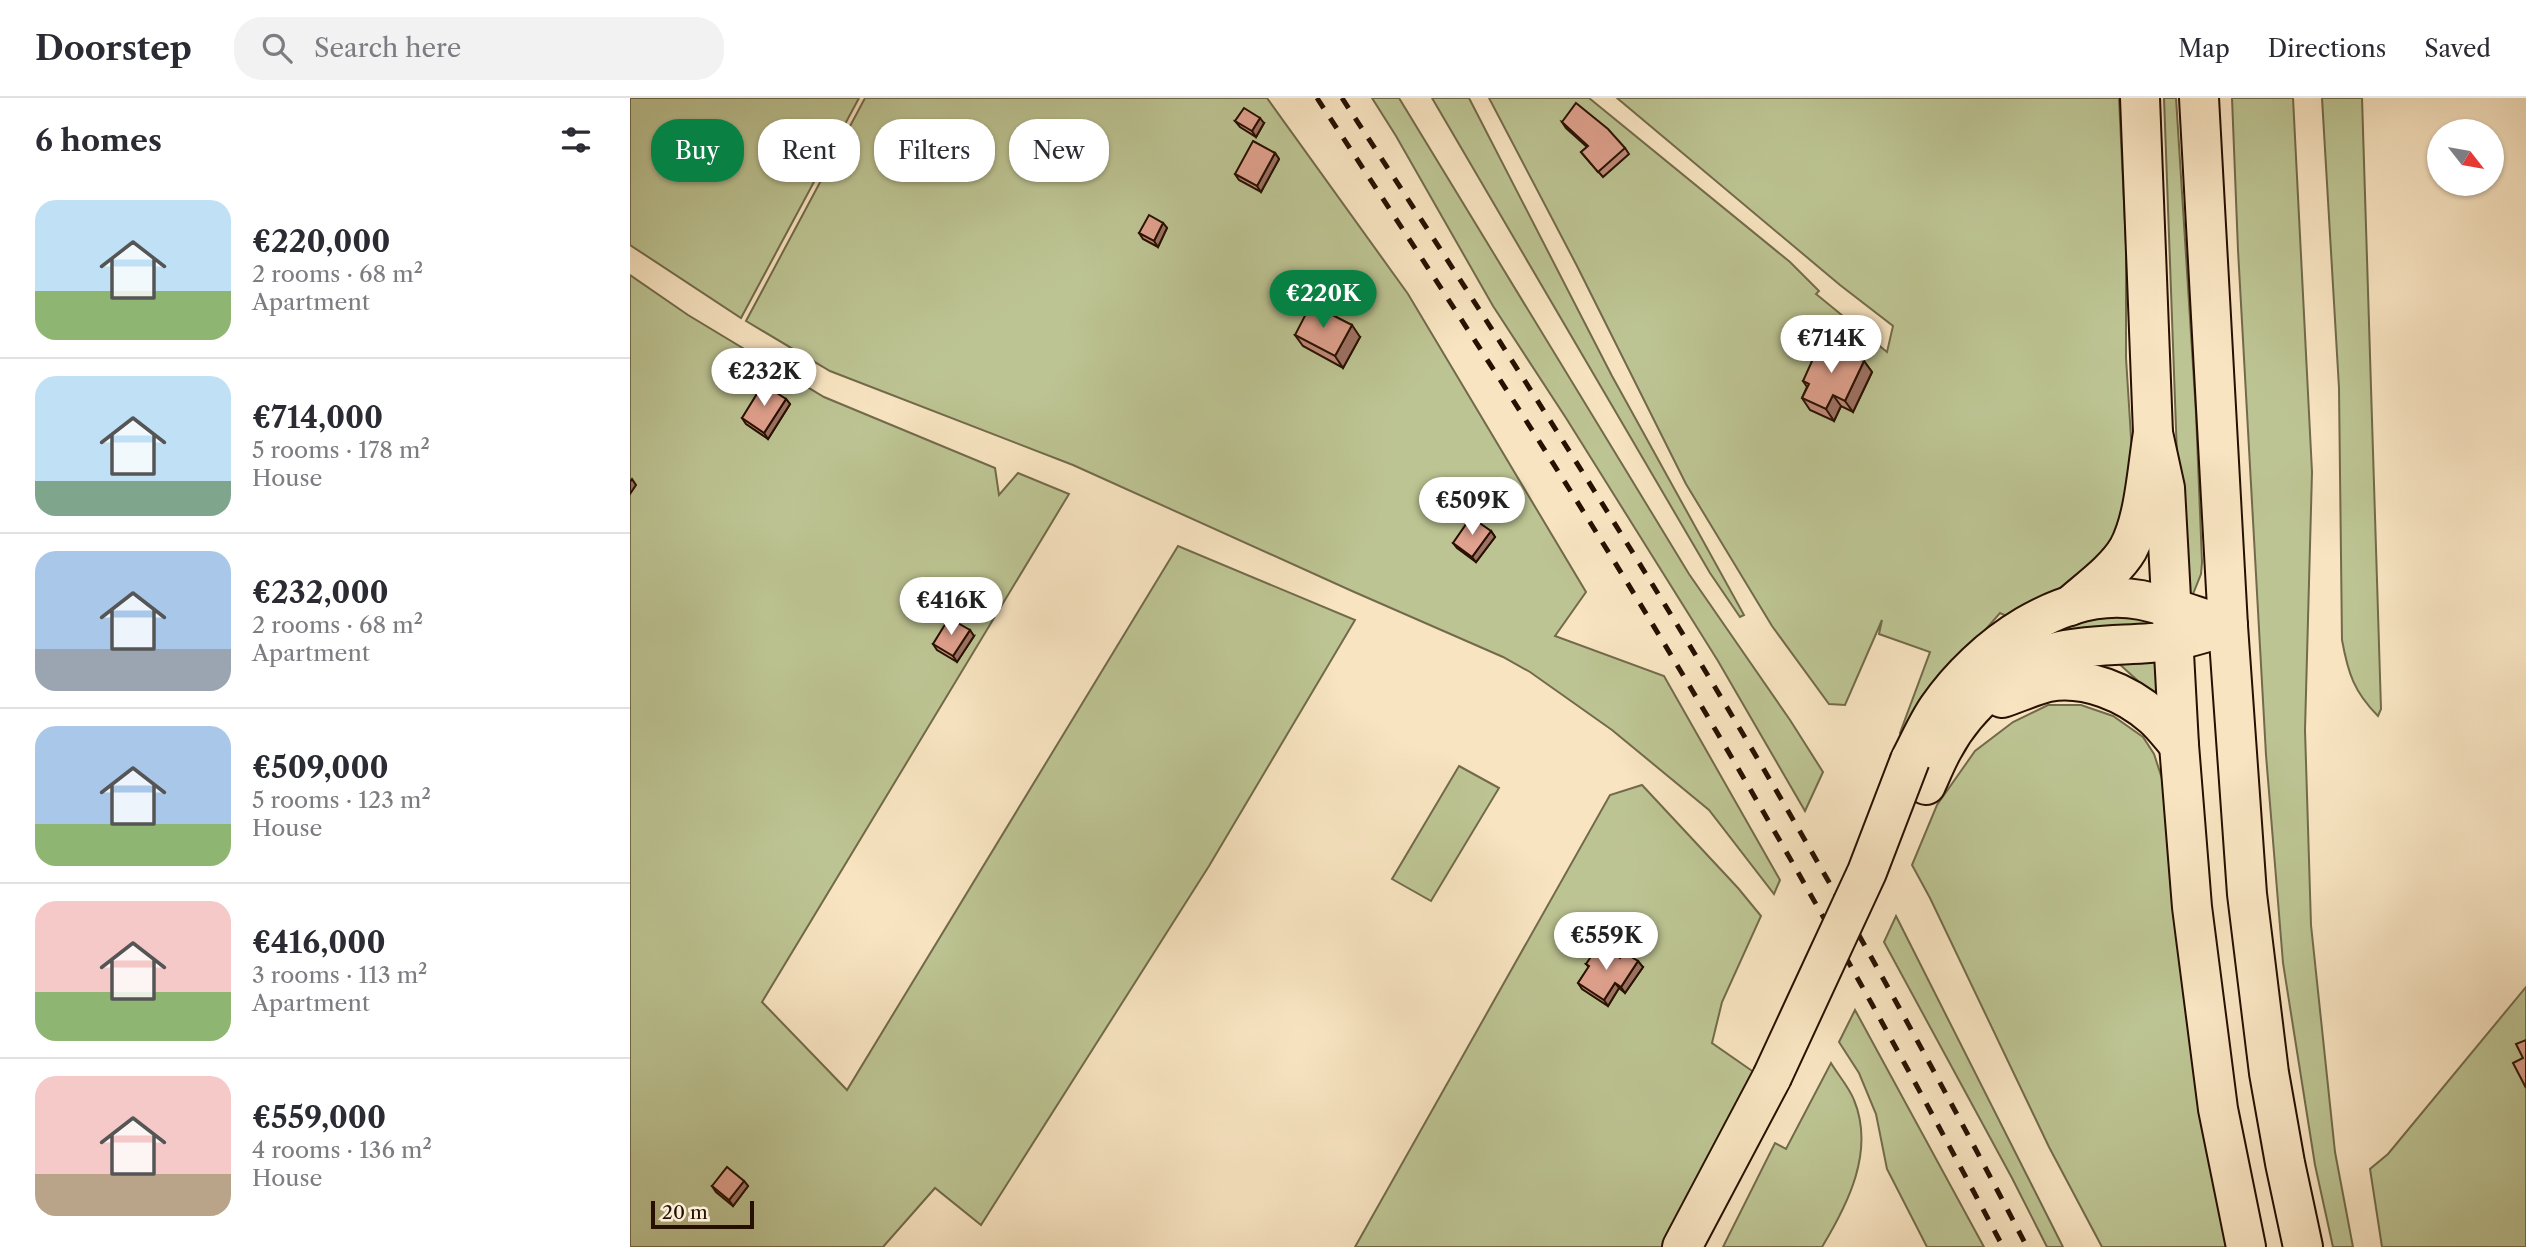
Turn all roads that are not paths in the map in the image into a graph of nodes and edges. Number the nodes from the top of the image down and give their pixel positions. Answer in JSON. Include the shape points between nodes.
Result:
{"nodes":[{"id":1,"x":2140,"y":98,"type":"edge"},
{"id":2,"x":2199,"y":98,"type":"edge"},
{"id":3,"x":2153,"y":433,"type":"junction"},
{"id":4,"x":2070,"y":606,"type":"junction"},
{"id":5,"x":2172,"y":625,"type":"junction"},
{"id":6,"x":2228,"y":626,"type":"junction"},
{"id":7,"x":1976,"y":706,"type":"junction"},
{"id":8,"x":2179,"y":745,"type":"junction"},
{"id":9,"x":1918,"y":773,"type":"junction"},
{"id":10,"x":1778,"y":1089,"type":"junction"},
{"id":11,"x":1682,"y":1247,"type":"edge"},
{"id":12,"x":1707,"y":1247,"type":"edge"},
{"id":13,"x":2246,"y":1247,"type":"edge"},
{"id":14,"x":2303,"y":1247,"type":"edge"}],
"edges":[{"from":1,"to":3,"type":"main road"},
{"from":2,"to":6,"type":"main road"},
{"from":3,"to":4,"type":"main road","via":[[2138,523],[2127,550]]},
{"from":3,"to":5,"type":"main road","via":[[2165,488]]},
{"from":4,"to":5,"type":"main road","via":[[2107,598],[2140,600]]},
{"from":4,"to":9,"type":"main road","via":[[2009,636],[1959,679],[1936,709]]},
{"from":5,"to":6,"type":"main road"},
{"from":5,"to":7,"type":"main road","via":[[2026,663]]},
{"from":5,"to":8,"type":"main road"},
{"from":6,"to":14,"type":"main road","via":[[2241,815],[2269,1073]]},
{"from":7,"to":8,"type":"main road","via":[[2050,682],[2081,682],[2141,706]]},
{"from":7,"to":9,"type":"main road"},
{"from":8,"to":13,"type":"main road","via":[[2205,1014],[2218,1109]]},
{"from":9,"to":10,"type":"main road","bridge":true,"via":[[1867,872]]},
{"from":10,"to":11,"type":"main road"},
{"from":10,"to":12,"type":"main road"}]}
